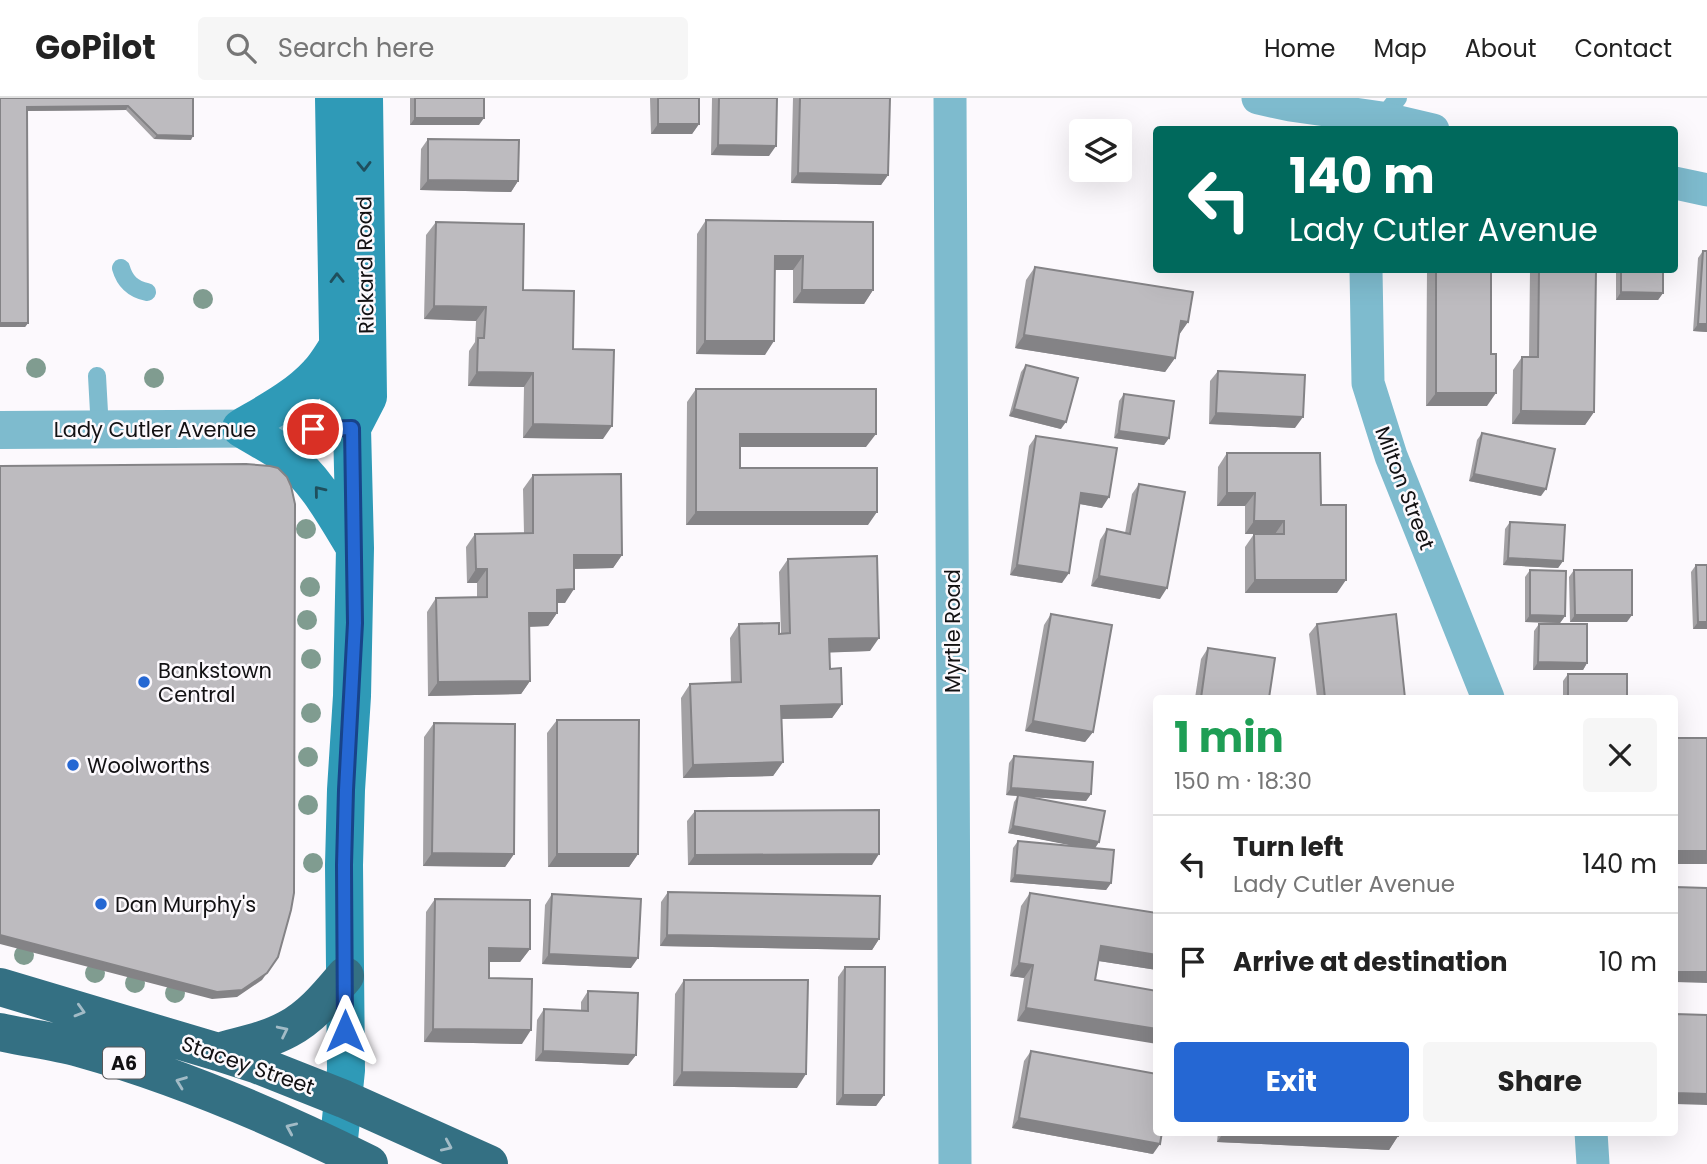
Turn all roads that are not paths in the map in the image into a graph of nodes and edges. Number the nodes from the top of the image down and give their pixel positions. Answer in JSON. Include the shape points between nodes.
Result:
{"nodes":[{"id":1,"x":334,"y":98,"type":"edge"},
{"id":2,"x":364,"y":98,"type":"edge"},
{"id":3,"x":950,"y":98,"type":"edge"},
{"id":4,"x":1258,"y":98,"type":"edge"},
{"id":5,"x":1377,"y":116,"type":"edge"},
{"id":6,"x":1417,"y":126,"type":"edge"},
{"id":7,"x":1678,"y":184,"type":"edge"},
{"id":8,"x":1707,"y":190,"type":"edge"},
{"id":9,"x":121,"y":268,"type":"dead end"},
{"id":10,"x":1366,"y":273,"type":"edge"},
{"id":11,"x":147,"y":292,"type":"dead end"},
{"id":12,"x":338,"y":346,"type":"junction"},
{"id":13,"x":97,"y":376,"type":"dead end"},
{"id":14,"x":241,"y":428,"type":"junction"},
{"id":15,"x":352,"y":428,"type":"junction"},
{"id":16,"x":0,"y":430,"type":"edge"},
{"id":17,"x":100,"y":430,"type":"junction"},
{"id":18,"x":355,"y":548,"type":"junction"},
{"id":19,"x":1487,"y":695,"type":"edge"},
{"id":20,"x":345,"y":976,"type":"junction"},
{"id":21,"x":0,"y":987,"type":"edge"},
{"id":22,"x":0,"y":1032,"type":"edge"},
{"id":23,"x":218,"y":1052,"type":"junction"},
{"id":24,"x":344,"y":1099,"type":"junction"},
{"id":25,"x":1591,"y":1136,"type":"edge"},
{"id":26,"x":354,"y":1156,"type":"edge"},
{"id":27,"x":489,"y":1164,"type":"edge"},
{"id":28,"x":955,"y":1164,"type":"edge"},
{"id":29,"x":1593,"y":1164,"type":"edge"}],
"edges":[{"from":12,"to":1,"type":"main road","name":"Rickard Road","one_way":true},
{"from":2,"to":15,"type":"main road","name":"Rickard Road","one_way":true,"via":[[368,397]]},
{"from":3,"to":28,"type":"street","name":"Myrtle Road"},
{"from":4,"to":5,"type":"street"},
{"from":5,"to":6,"type":"street"},
{"from":7,"to":8,"type":"street"},
{"from":9,"to":11,"type":"lane","via":[[130,284]]},
{"from":10,"to":19,"type":"street","name":"Milton Street","via":[[1368,383],[1391,456]]},
{"from":12,"to":14,"type":"main road","via":[[302,389]]},
{"from":12,"to":15,"type":"main road","name":"Rickard Road","via":[[339,397]]},
{"from":13,"to":17,"type":"lane"},
{"from":14,"to":15,"type":"street","name":"Lady Cutler Avenue"},
{"from":14,"to":17,"type":"street","name":"Lady Cutler Avenue"},
{"from":18,"to":14,"type":"main road","one_way":true,"via":[[326,499],[304,473],[284,454]]},
{"from":15,"to":18,"type":"main road","name":"Rickard Road"},
{"from":16,"to":17,"type":"street","name":"Lady Cutler Avenue"},
{"from":18,"to":20,"type":"main road","name":"Rickard Road","via":[[344,865]]},
{"from":23,"to":20,"type":"highway","one_way":true,"via":[[288,1029]]},
{"from":20,"to":24,"type":"main road","name":"Rickard Road"},
{"from":21,"to":23,"type":"highway","name":"Stacey Street","number":"A6","one_way":true},
{"from":26,"to":22,"type":"highway","name":"Stacey Street","number":"A6","one_way":true,"via":[[160,1074],[77,1047]]},
{"from":23,"to":24,"type":"highway","name":"Stacey Street","number":"A6"},
{"from":24,"to":26,"type":"main road","name":"Rickard Road"},
{"from":24,"to":27,"type":"highway","name":"Stacey Street","number":"A6","one_way":true},
{"from":25,"to":29,"type":"street"}]}
